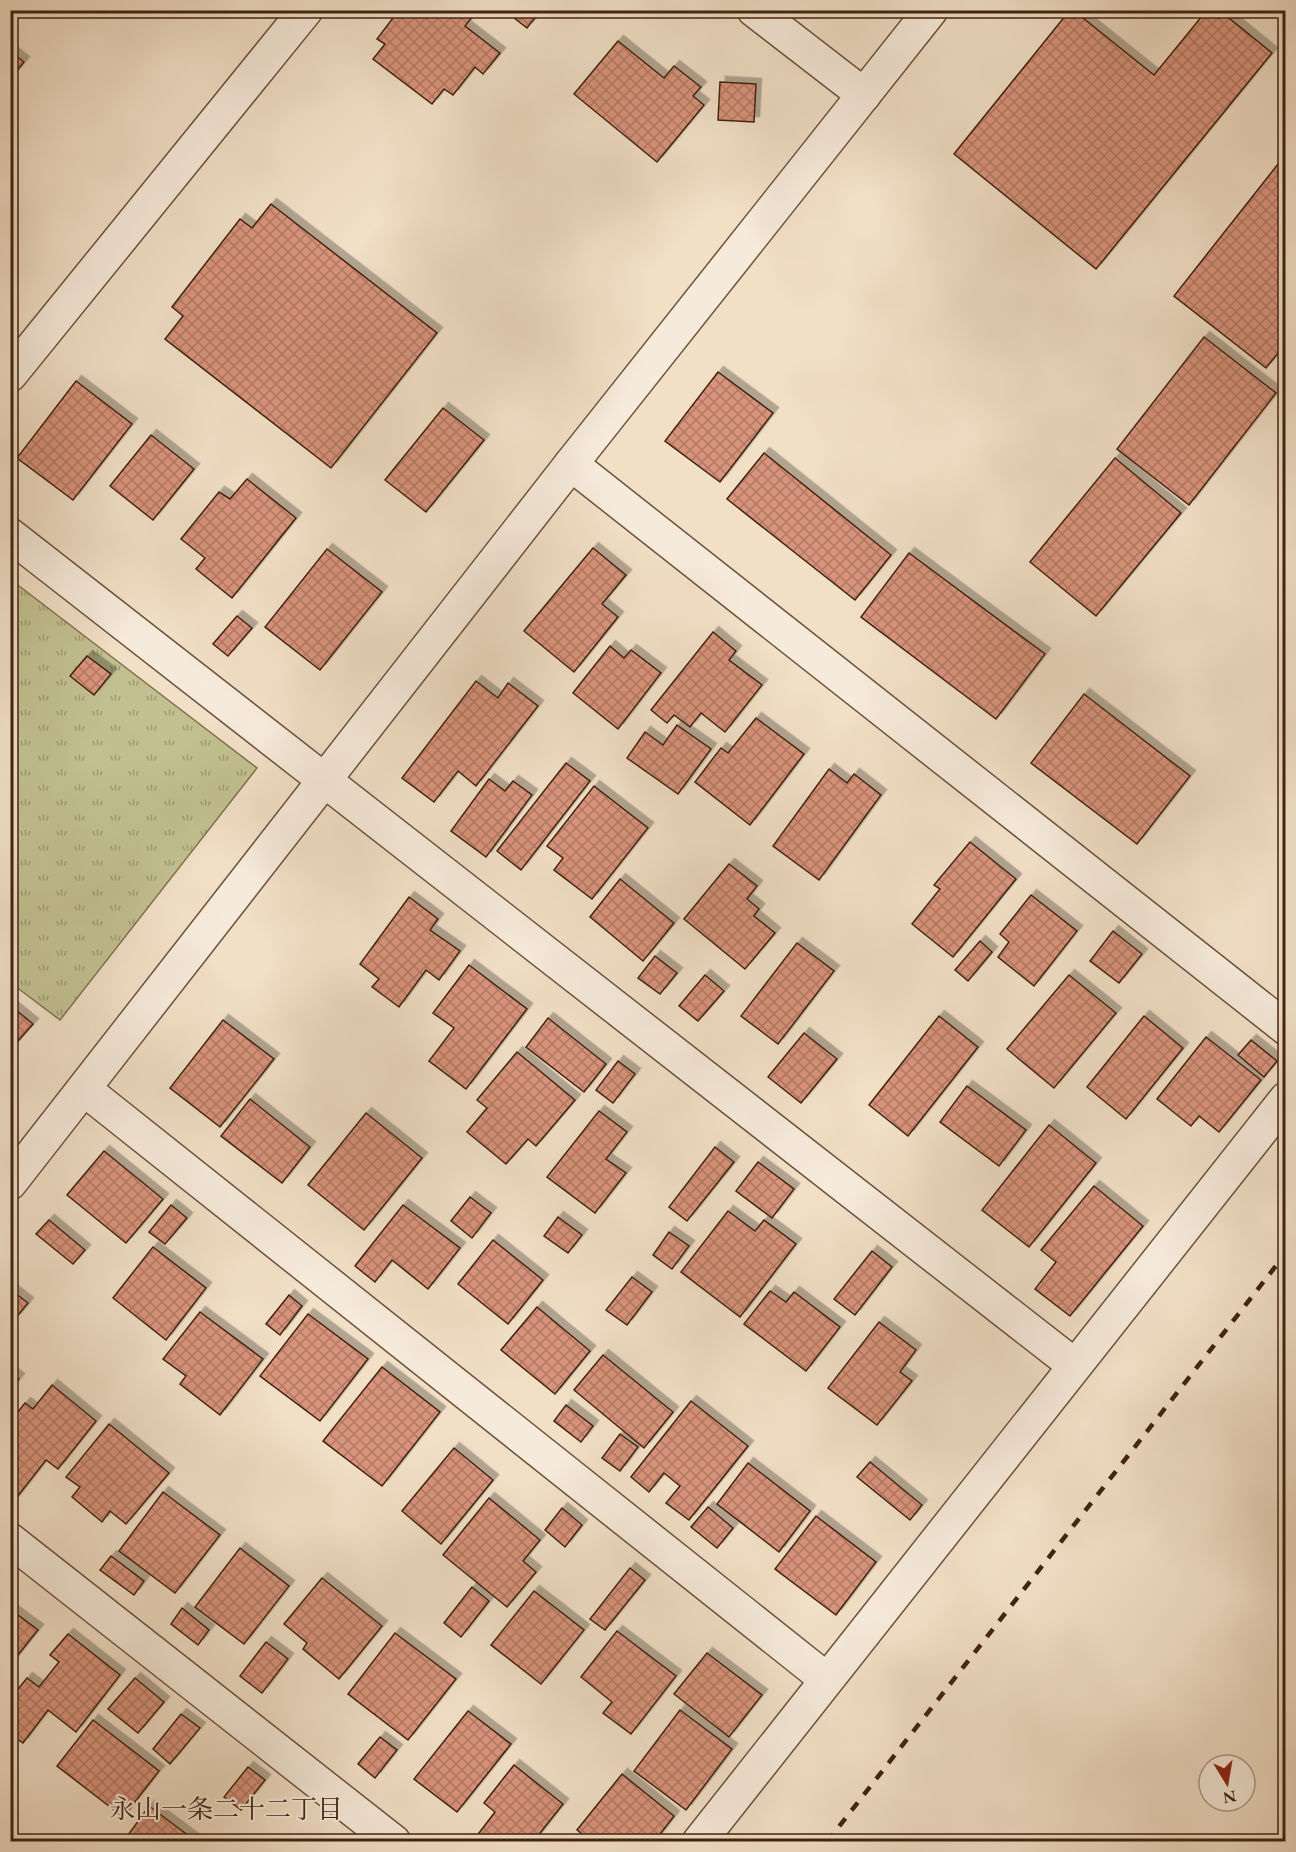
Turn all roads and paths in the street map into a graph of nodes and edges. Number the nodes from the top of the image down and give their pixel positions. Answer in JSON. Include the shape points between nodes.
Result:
{"nodes":[{"id":1,"x":306,"y":10,"type":"edge"},
{"id":2,"x":754,"y":10,"type":"edge"},
{"id":3,"x":931,"y":10,"type":"edge"},
{"id":4,"x":864,"y":95,"type":"junction"},
{"id":5,"x":10,"y":375,"type":"edge"},
{"id":6,"x":571,"y":464,"type":"junction"},
{"id":7,"x":10,"y":535,"type":"edge"},
{"id":8,"x":325,"y":778,"type":"junction"},
{"id":9,"x":1286,"y":1028,"type":"edge"},
{"id":10,"x":84,"y":1089,"type":"junction"},
{"id":11,"x":1286,"y":1099,"type":"edge"},
{"id":12,"x":10,"y":1183,"type":"edge"},
{"id":13,"x":1074,"y":1365,"type":"junction"},
{"id":14,"x":10,"y":1540,"type":"edge"},
{"id":15,"x":826,"y":1679,"type":"junction"},
{"id":16,"x":394,"y":1842,"type":"edge"},
{"id":17,"x":699,"y":1842,"type":"edge"}],
"edges":[{"from":1,"to":5,"type":"street"},
{"from":2,"to":4,"type":"street"},
{"from":3,"to":4,"type":"street"},
{"from":4,"to":6,"type":"street"},
{"from":6,"to":8,"type":"street"},
{"from":6,"to":9,"type":"street"},
{"from":7,"to":8,"type":"street"},
{"from":8,"to":10,"type":"street"},
{"from":8,"to":13,"type":"street"},
{"from":10,"to":12,"type":"street"},
{"from":10,"to":15,"type":"street"},
{"from":11,"to":13,"type":"street"},
{"from":13,"to":15,"type":"street"},
{"from":14,"to":16,"type":"street"},
{"from":15,"to":17,"type":"street"}]}
